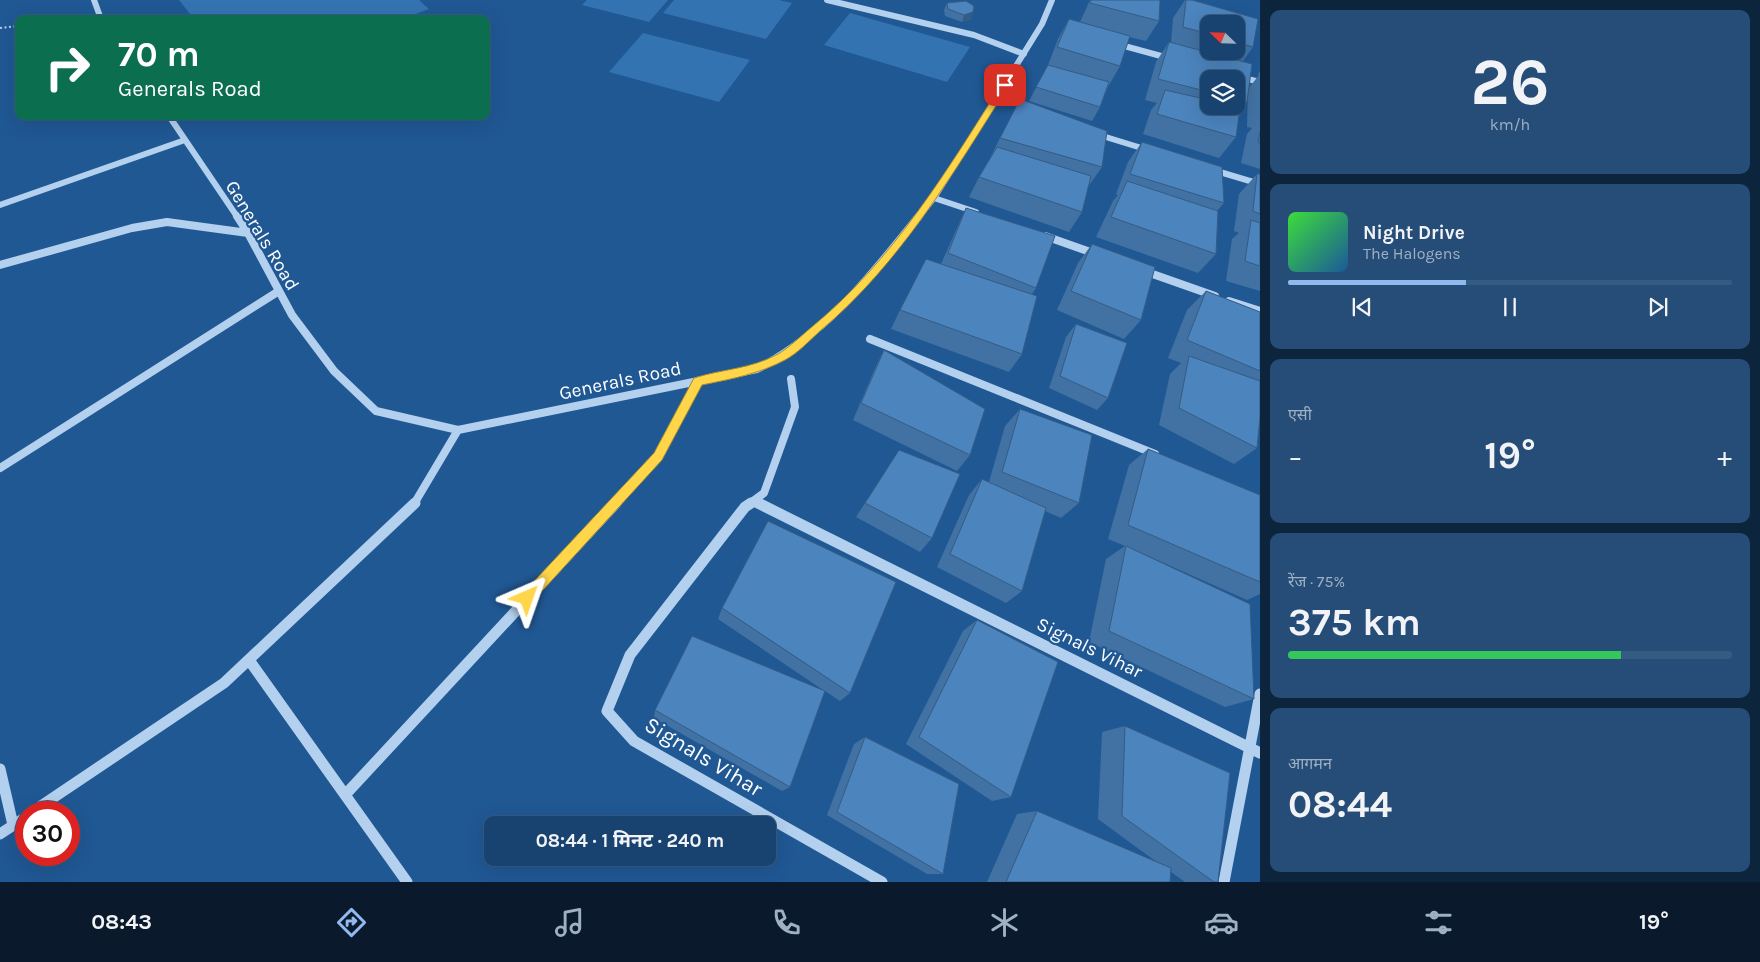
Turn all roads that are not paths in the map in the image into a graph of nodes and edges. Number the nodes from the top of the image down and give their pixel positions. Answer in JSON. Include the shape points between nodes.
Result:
{"nodes":[{"id":1,"x":94,"y":0,"type":"edge"},
{"id":2,"x":827,"y":0,"type":"edge"},
{"id":3,"x":1052,"y":0,"type":"edge"},
{"id":4,"x":100,"y":15,"type":"edge"},
{"id":5,"x":1106,"y":41,"type":"edge"},
{"id":6,"x":1024,"y":54,"type":"junction"},
{"id":7,"x":1183,"y":62,"type":"edge"},
{"id":8,"x":1245,"y":78,"type":"edge"},
{"id":9,"x":1260,"y":82,"type":"edge"},
{"id":10,"x":172,"y":120,"type":"edge"},
{"id":11,"x":1090,"y":133,"type":"edge"},
{"id":12,"x":185,"y":140,"type":"junction"},
{"id":13,"x":1156,"y":153,"type":"edge"},
{"id":14,"x":1203,"y":167,"type":"edge"},
{"id":15,"x":1260,"y":184,"type":"edge"},
{"id":16,"x":934,"y":198,"type":"junction"},
{"id":17,"x":0,"y":205,"type":"edge"},
{"id":18,"x":980,"y":214,"type":"edge"},
{"id":19,"x":248,"y":233,"type":"junction"},
{"id":20,"x":1036,"y":233,"type":"edge"},
{"id":21,"x":1102,"y":256,"type":"edge"},
{"id":22,"x":0,"y":265,"type":"edge"},
{"id":23,"x":1139,"y":269,"type":"edge"},
{"id":24,"x":279,"y":291,"type":"junction"},
{"id":25,"x":1260,"y":311,"type":"edge"},
{"id":26,"x":870,"y":339,"type":"dead end"},
{"id":27,"x":791,"y":379,"type":"dead end"},
{"id":28,"x":698,"y":381,"type":"junction"},
{"id":29,"x":458,"y":430,"type":"junction"},
{"id":30,"x":1160,"y":456,"type":"edge"},
{"id":31,"x":0,"y":468,"type":"edge"},
{"id":32,"x":754,"y":501,"type":"junction"},
{"id":33,"x":249,"y":660,"type":"junction"},
{"id":34,"x":1260,"y":694,"type":"edge"},
{"id":35,"x":1248,"y":746,"type":"junction"},
{"id":36,"x":1260,"y":753,"type":"edge"},
{"id":37,"x":0,"y":769,"type":"edge"},
{"id":38,"x":345,"y":794,"type":"junction"},
{"id":39,"x":48,"y":801,"type":"edge"},
{"id":40,"x":13,"y":825,"type":"joint"},
{"id":41,"x":0,"y":834,"type":"edge"},
{"id":42,"x":407,"y":882,"type":"edge"},
{"id":43,"x":882,"y":882,"type":"edge"},
{"id":44,"x":1224,"y":882,"type":"edge"}],
"edges":[{"from":1,"to":4,"type":"street"},
{"from":2,"to":6,"type":"street","via":[[974,36]]},
{"from":3,"to":6,"type":"street","name":"Generals Road"},
{"from":5,"to":7,"type":"street"},
{"from":6,"to":16,"type":"street","name":"Generals Road"},
{"from":8,"to":9,"type":"street"},
{"from":10,"to":12,"type":"street","name":"Generals Road"},
{"from":11,"to":13,"type":"street"},
{"from":12,"to":17,"type":"street"},
{"from":12,"to":19,"type":"street","name":"Generals Road"},
{"from":14,"to":15,"type":"street"},
{"from":16,"to":18,"type":"street"},
{"from":16,"to":28,"type":"street","name":"Generals Road","via":[[837,312],[783,356],[757,369]]},
{"from":19,"to":22,"type":"street","via":[[167,222],[132,228]]},
{"from":19,"to":24,"type":"street","name":"Generals Road"},
{"from":20,"to":21,"type":"street"},
{"from":23,"to":25,"type":"street"},
{"from":24,"to":29,"type":"street","name":"Generals Road","via":[[292,315],[334,372],[376,411]]},
{"from":24,"to":31,"type":"street"},
{"from":26,"to":30,"type":"street"},
{"from":27,"to":32,"type":"street","name":"Signals Vihar","via":[[795,407],[764,493]]},
{"from":28,"to":29,"type":"street","name":"Generals Road"},
{"from":28,"to":38,"type":"street","via":[[658,457]]},
{"from":29,"to":33,"type":"street","via":[[417,501]]},
{"from":32,"to":35,"type":"street","name":"Signals Vihar"},
{"from":32,"to":43,"type":"street","name":"Signals Vihar","via":[[745,507],[630,655],[607,711],[634,741]]},
{"from":33,"to":38,"type":"street"},
{"from":33,"to":39,"type":"street","via":[[224,683]]},
{"from":34,"to":35,"type":"street"},
{"from":35,"to":36,"type":"street","name":"Signals Vihar"},
{"from":35,"to":44,"type":"street"},
{"from":37,"to":40,"type":"street"},
{"from":38,"to":42,"type":"street"},
{"from":40,"to":41,"type":"street"}]}
